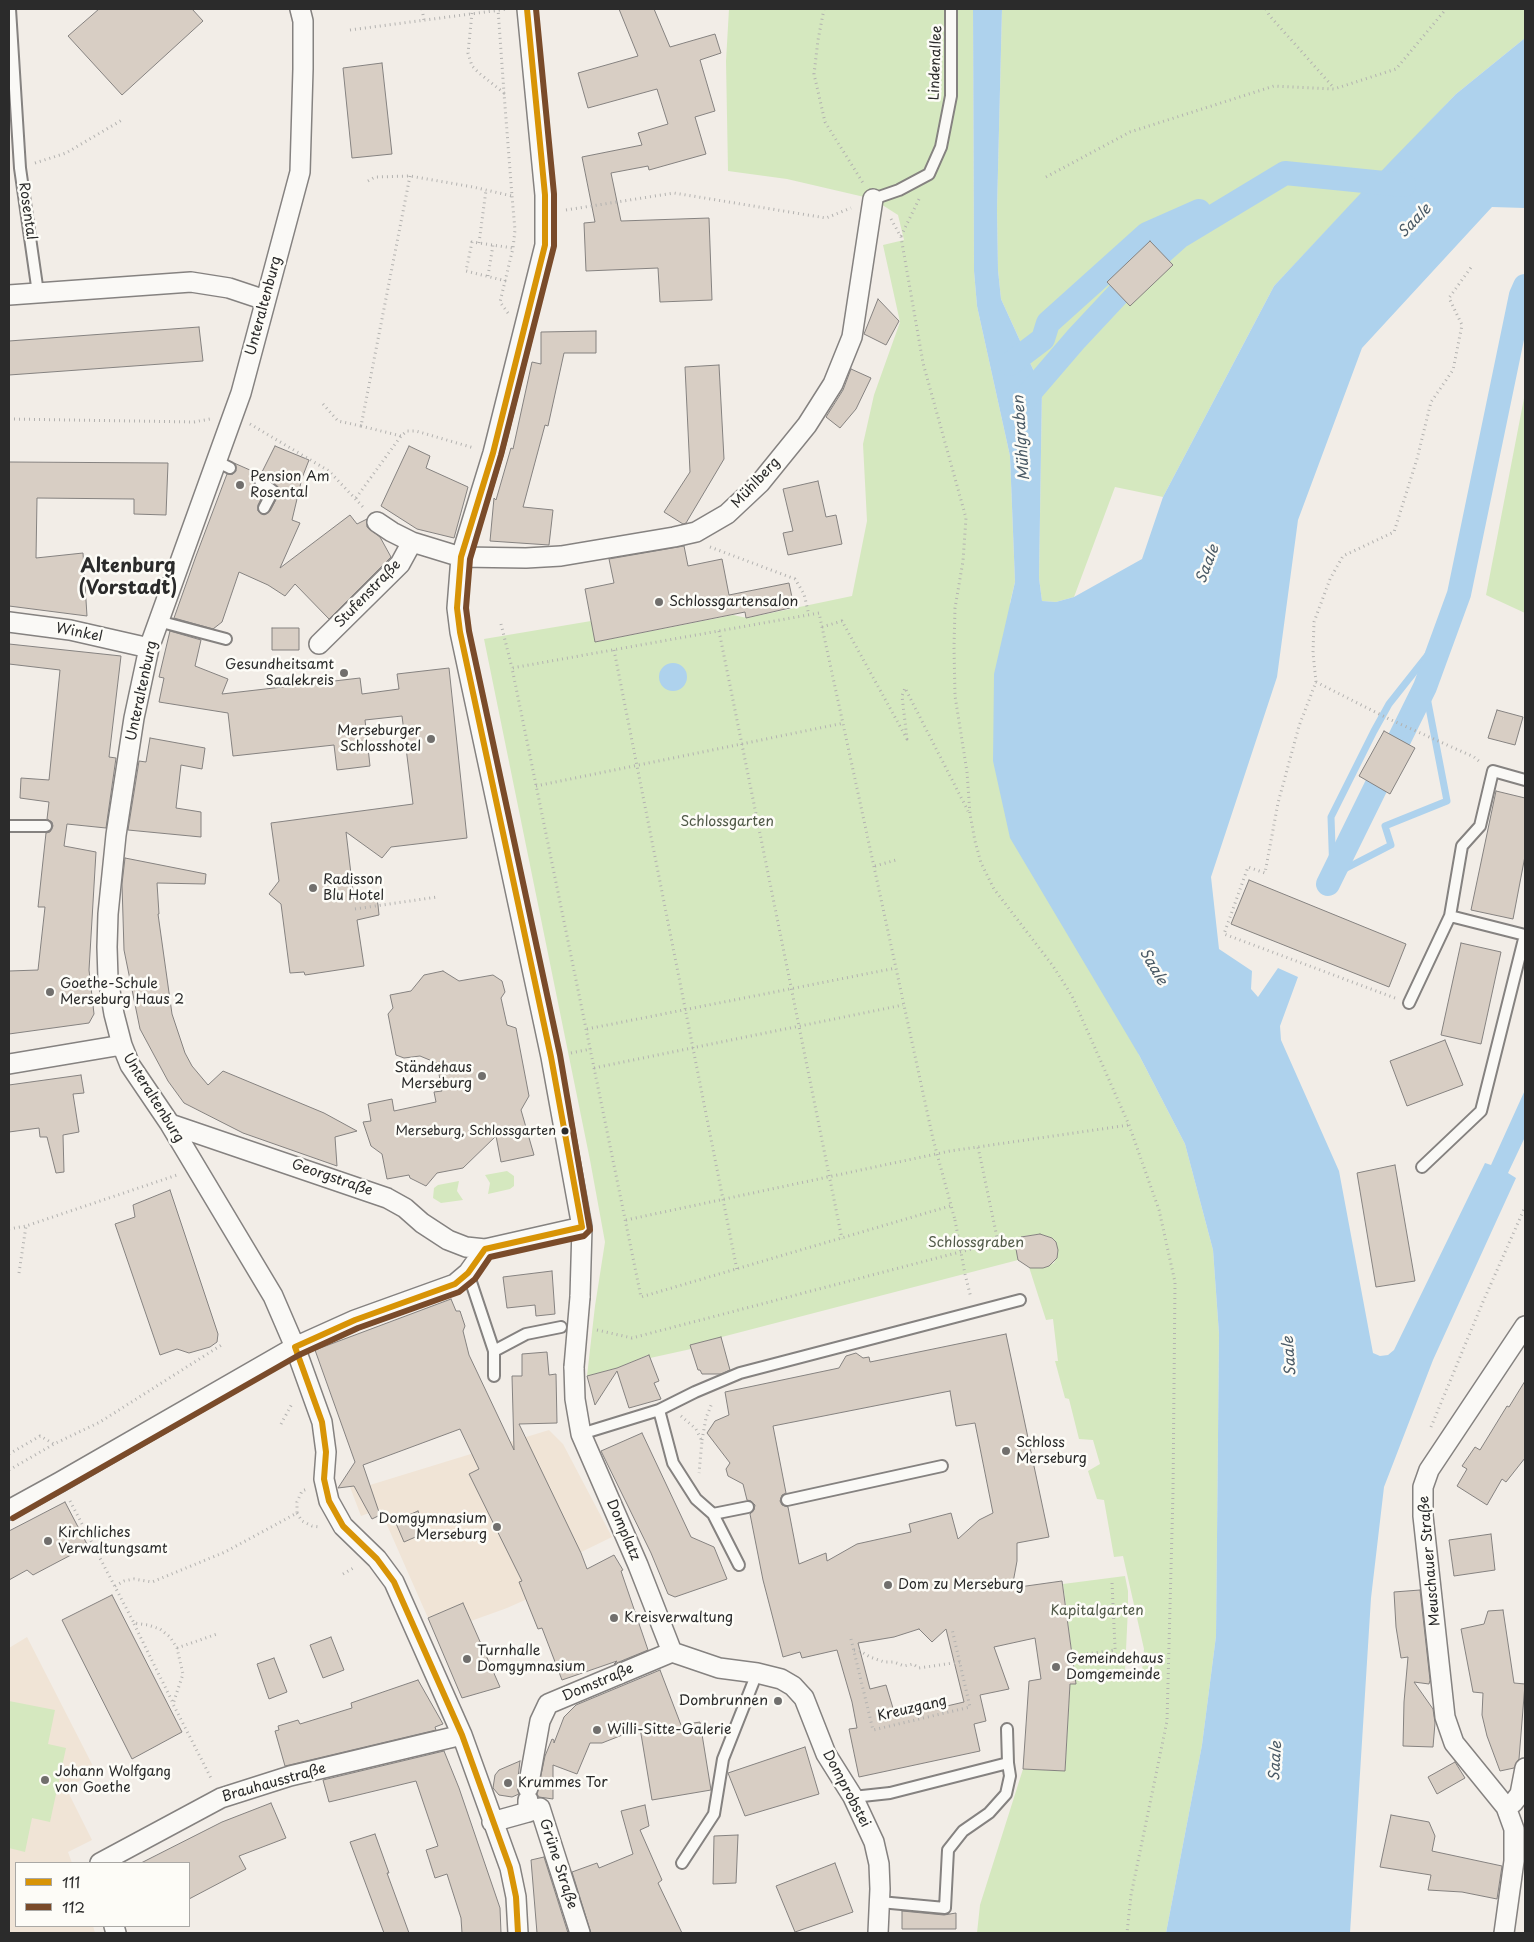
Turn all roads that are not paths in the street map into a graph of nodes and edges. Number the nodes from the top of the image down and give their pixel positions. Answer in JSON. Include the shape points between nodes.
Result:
{"nodes":[{"id":1,"x":10,"y":9,"type":"edge"},
{"id":2,"x":300,"y":9,"type":"edge"},
{"id":3,"x":527,"y":9,"type":"edge"},
{"id":4,"x":951,"y":9,"type":"edge"},
{"id":5,"x":873,"y":199,"type":"joint"},
{"id":6,"x":38,"y":293,"type":"junction"},
{"id":7,"x":9,"y":295,"type":"edge"},
{"id":8,"x":265,"y":300,"type":"junction"},
{"id":9,"x":260,"y":481,"type":"dead end"},
{"id":10,"x":264,"y":508,"type":"dead end"},
{"id":11,"x":377,"y":522,"type":"road end"},
{"id":12,"x":412,"y":542,"type":"junction"},
{"id":13,"x":461,"y":557,"type":"junction"},
{"id":14,"x":158,"y":621,"type":"junction"},
{"id":15,"x":9,"y":622,"type":"edge"},
{"id":16,"x":226,"y":639,"type":"dead end"},
{"id":17,"x":319,"y":644,"type":"dead end"},
{"id":18,"x":149,"y":648,"type":"junction"},
{"id":19,"x":1525,"y":780,"type":"edge"},
{"id":20,"x":9,"y":826,"type":"edge"},
{"id":21,"x":46,"y":826,"type":"dead end"},
{"id":22,"x":1450,"y":916,"type":"junction"},
{"id":23,"x":1409,"y":1003,"type":"road end"},
{"id":24,"x":122,"y":1045,"type":"junction"},
{"id":25,"x":9,"y":1064,"type":"edge"},
{"id":26,"x":170,"y":1124,"type":"junction"},
{"id":27,"x":1422,"y":1167,"type":"dead end"},
{"id":28,"x":582,"y":1227,"type":"junction"},
{"id":29,"x":484,"y":1249,"type":"junction"},
{"id":30,"x":468,"y":1272,"type":"junction"},
{"id":31,"x":1020,"y":1300,"type":"dead end"},
{"id":32,"x":1525,"y":1326,"type":"edge"},
{"id":33,"x":562,"y":1327,"type":"road end"},
{"id":34,"x":294,"y":1347,"type":"junction"},
{"id":35,"x":494,"y":1351,"type":"junction"},
{"id":36,"x":494,"y":1376,"type":"dead end"},
{"id":37,"x":659,"y":1410,"type":"junction"},
{"id":38,"x":581,"y":1434,"type":"junction"},
{"id":39,"x":942,"y":1466,"type":"dead end"},
{"id":40,"x":787,"y":1500,"type":"dead end"},
{"id":41,"x":748,"y":1507,"type":"dead end"},
{"id":42,"x":9,"y":1510,"type":"edge"},
{"id":43,"x":714,"y":1514,"type":"junction"},
{"id":44,"x":738,"y":1565,"type":"dead end"},
{"id":45,"x":672,"y":1652,"type":"junction"},
{"id":46,"x":757,"y":1673,"type":"junction"},
{"id":47,"x":1007,"y":1729,"type":"dead end"},
{"id":48,"x":462,"y":1735,"type":"junction"},
{"id":49,"x":1008,"y":1763,"type":"junction"},
{"id":50,"x":1525,"y":1768,"type":"edge"},
{"id":51,"x":852,"y":1797,"type":"junction"},
{"id":52,"x":528,"y":1798,"type":"junction"},
{"id":53,"x":1506,"y":1807,"type":"junction"},
{"id":54,"x":492,"y":1822,"type":"junction"},
{"id":55,"x":100,"y":1862,"type":"edge"},
{"id":56,"x":682,"y":1863,"type":"dead end"},
{"id":57,"x":880,"y":1902,"type":"junction"},
{"id":58,"x":518,"y":1933,"type":"edge"},
{"id":59,"x":580,"y":1933,"type":"edge"},
{"id":60,"x":878,"y":1933,"type":"edge"},
{"id":61,"x":1504,"y":1933,"type":"edge"}],
"edges":[{"from":1,"to":6,"type":"lane","name":"Rosental","via":[[20,168]]},
{"from":2,"to":8,"type":"street","name":"Unteraltenburg","via":[[303,21],[300,172]]},
{"from":3,"to":13,"type":"street","name":"Domplatz","via":[[545,245],[493,453]]},
{"from":4,"to":5,"type":"lane","name":"Lindenallee","via":[[950,96],[941,147],[930,174]]},
{"from":5,"to":13,"type":"street","name":"Mühlberg","via":[[852,337],[833,384],[807,425],[760,483],[727,514],[696,532],[560,556]]},
{"from":6,"to":7,"type":"street"},
{"from":6,"to":8,"type":"street","via":[[191,282],[229,288]]},
{"from":8,"to":14,"type":"street","name":"Unteraltenburg","via":[[223,464]]},
{"from":9,"to":10,"type":"lane","via":[[272,491]]},
{"from":11,"to":12,"type":"street","name":"Mühlberg"},
{"from":12,"to":13,"type":"street","name":"Mühlberg"},
{"from":12,"to":17,"type":"street","name":"Stufenstraße","via":[[400,564]]},
{"from":13,"to":28,"type":"street","name":"Domplatz","via":[[457,608],[460,632],[551,1057]]},
{"from":14,"to":16,"type":"lane"},
{"from":14,"to":18,"type":"street","name":"Unteraltenburg"},
{"from":15,"to":18,"type":"street","name":"Winkel","via":[[70,630]]},
{"from":18,"to":24,"type":"street","name":"Unteraltenburg","via":[[110,834],[108,979]]},
{"from":19,"to":22,"type":"lane","via":[[1493,771],[1480,826],[1462,846]]},
{"from":20,"to":21,"type":"lane"},
{"from":22,"to":23,"type":"lane"},
{"from":22,"to":27,"type":"lane","via":[[1525,935],[1481,1111]]},
{"from":24,"to":25,"type":"street"},
{"from":24,"to":26,"type":"street","name":"Unteraltenburg","via":[[130,1065]]},
{"from":26,"to":29,"type":"street","name":"Georgstraße","via":[[388,1198],[448,1240]]},
{"from":26,"to":34,"type":"street","name":"Unteraltenburg","via":[[274,1296]]},
{"from":28,"to":29,"type":"street"},
{"from":28,"to":38,"type":"street","name":"Domplatz","bridge":true,"via":[[574,1367]]},
{"from":29,"to":30,"type":"street"},
{"from":30,"to":34,"type":"street","via":[[455,1284],[354,1320]]},
{"from":30,"to":35,"type":"lane"},
{"from":31,"to":37,"type":"lane","via":[[740,1373]]},
{"from":32,"to":53,"type":"street","name":"Meuschauer Straße","via":[[1429,1470],[1423,1487],[1423,1516],[1445,1717],[1454,1743]]},
{"from":33,"to":35,"type":"lane","via":[[526,1334]]},
{"from":34,"to":42,"type":"street"},
{"from":34,"to":48,"type":"street","via":[[322,1422],[326,1452],[324,1479],[329,1501],[339,1520],[377,1559],[394,1582]]},
{"from":35,"to":36,"type":"lane"},
{"from":37,"to":38,"type":"lane"},
{"from":37,"to":43,"type":"lane","via":[[673,1463],[696,1498]]},
{"from":38,"to":45,"type":"street","name":"Domplatz"},
{"from":39,"to":40,"type":"lane"},
{"from":41,"to":43,"type":"lane"},
{"from":43,"to":44,"type":"lane"},
{"from":45,"to":46,"type":"street","via":[[719,1668]]},
{"from":45,"to":52,"type":"street","name":"Domstraße","via":[[548,1704],[540,1721]]},
{"from":46,"to":51,"type":"street","name":"Domprobstei","via":[[781,1679],[794,1686],[804,1698],[826,1754]]},
{"from":46,"to":56,"type":"lane","via":[[723,1759],[714,1814]]},
{"from":47,"to":49,"type":"lane"},
{"from":48,"to":54,"type":"street"},
{"from":48,"to":55,"type":"street","name":"Brauhausstraße","via":[[290,1776],[221,1798]]},
{"from":49,"to":51,"type":"lane","via":[[890,1793]]},
{"from":49,"to":57,"type":"lane","via":[[1010,1776],[1006,1794],[989,1813],[963,1831],[948,1850],[945,1908]]},
{"from":50,"to":53,"type":"street","via":[[1520,1794]]},
{"from":51,"to":57,"type":"street","name":"Domprobstei","via":[[874,1842],[879,1864]]},
{"from":52,"to":54,"type":"street"},
{"from":52,"to":59,"type":"street","name":"Grüne Straße","via":[[540,1808]]},
{"from":53,"to":61,"type":"street","name":"Meuschauer Straße","via":[[1514,1829],[1514,1861]]},
{"from":54,"to":58,"type":"street","via":[[510,1868]]},
{"from":57,"to":60,"type":"street","name":"Domprobstei"}]}
